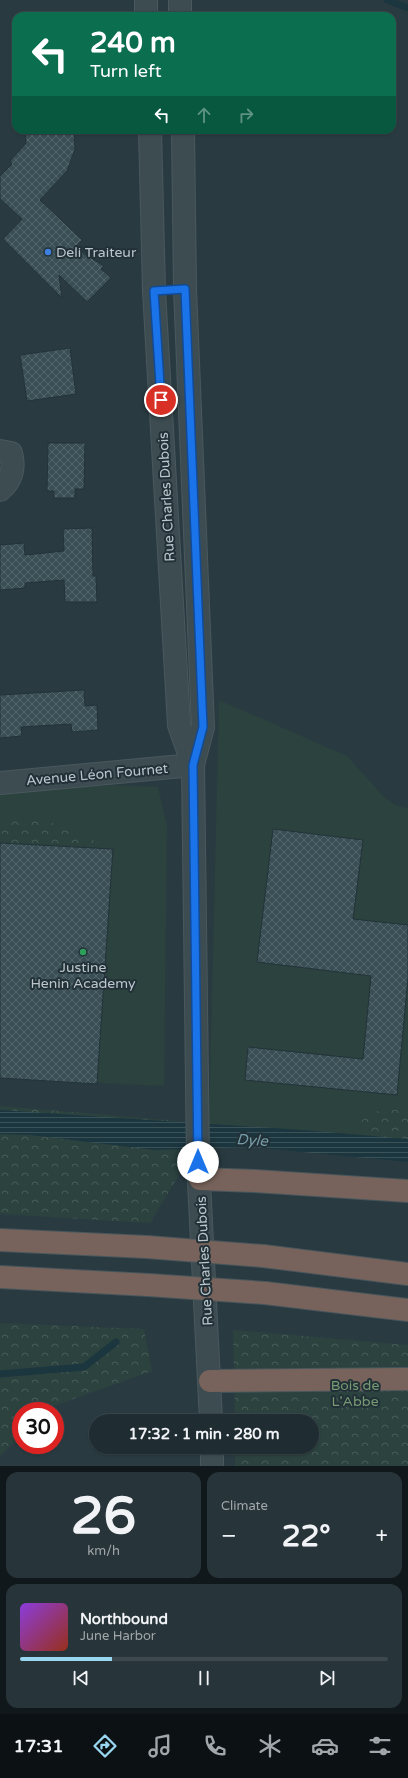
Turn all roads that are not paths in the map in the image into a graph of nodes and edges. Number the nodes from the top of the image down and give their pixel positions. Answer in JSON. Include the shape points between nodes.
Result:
{"nodes":[{"id":1,"x":146,"y":0,"type":"edge"},
{"id":2,"x":180,"y":0,"type":"edge"},
{"id":3,"x":146,"y":12,"type":"edge"},
{"id":4,"x":180,"y":12,"type":"edge"},
{"id":5,"x":150,"y":134,"type":"edge"},
{"id":6,"x":183,"y":134,"type":"edge"},
{"id":7,"x":185,"y":289,"type":"junction"},
{"id":8,"x":154,"y":291,"type":"junction"},
{"id":9,"x":0,"y":451,"type":"edge"},
{"id":10,"x":0,"y":490,"type":"edge"},
{"id":11,"x":193,"y":765,"type":"junction"},
{"id":12,"x":0,"y":783,"type":"edge"},
{"id":13,"x":199,"y":1171,"type":"junction"},
{"id":14,"x":408,"y":1191,"type":"edge"},
{"id":15,"x":0,"y":1240,"type":"edge"},
{"id":16,"x":408,"y":1274,"type":"edge"},
{"id":17,"x":0,"y":1277,"type":"edge"},
{"id":18,"x":408,"y":1310,"type":"edge"},
{"id":19,"x":408,"y":1379,"type":"edge"},
{"id":20,"x":210,"y":1381,"type":"junction"},
{"id":21,"x":211,"y":1414,"type":"edge"},
{"id":22,"x":212,"y":1454,"type":"edge"},
{"id":23,"x":212,"y":1466,"type":"edge"}],
"edges":[{"from":1,"to":3,"type":"street"},
{"from":2,"to":4,"type":"street"},
{"from":5,"to":8,"type":"street","name":"Rue Charles Dubois"},
{"from":6,"to":7,"type":"street","name":"Rue Charles Dubois"},
{"from":7,"to":8,"type":"street"},
{"from":7,"to":11,"type":"street","name":"Rue Charles Dubois","via":[[203,727]]},
{"from":8,"to":11,"type":"street","name":"Rue Charles Dubois","via":[[179,725]]},
{"from":9,"to":10,"type":"street","via":[[11,453],[14,463],[12,475]]},
{"from":11,"to":12,"type":"street","name":"Avenue Léon Fournet"},
{"from":11,"to":13,"type":"street","name":"Rue Charles Dubois"},
{"from":13,"to":14,"type":"highway","via":[[255,1181]]},
{"from":13,"to":20,"type":"street","name":"Rue Charles Dubois"},
{"from":15,"to":16,"type":"highway","bridge":true,"via":[[263,1256]]},
{"from":17,"to":18,"type":"highway","bridge":true,"via":[[265,1293]]},
{"from":19,"to":20,"type":"highway"},
{"from":20,"to":21,"type":"street","name":"Rue Charles Dubois"},
{"from":22,"to":23,"type":"street"}]}
